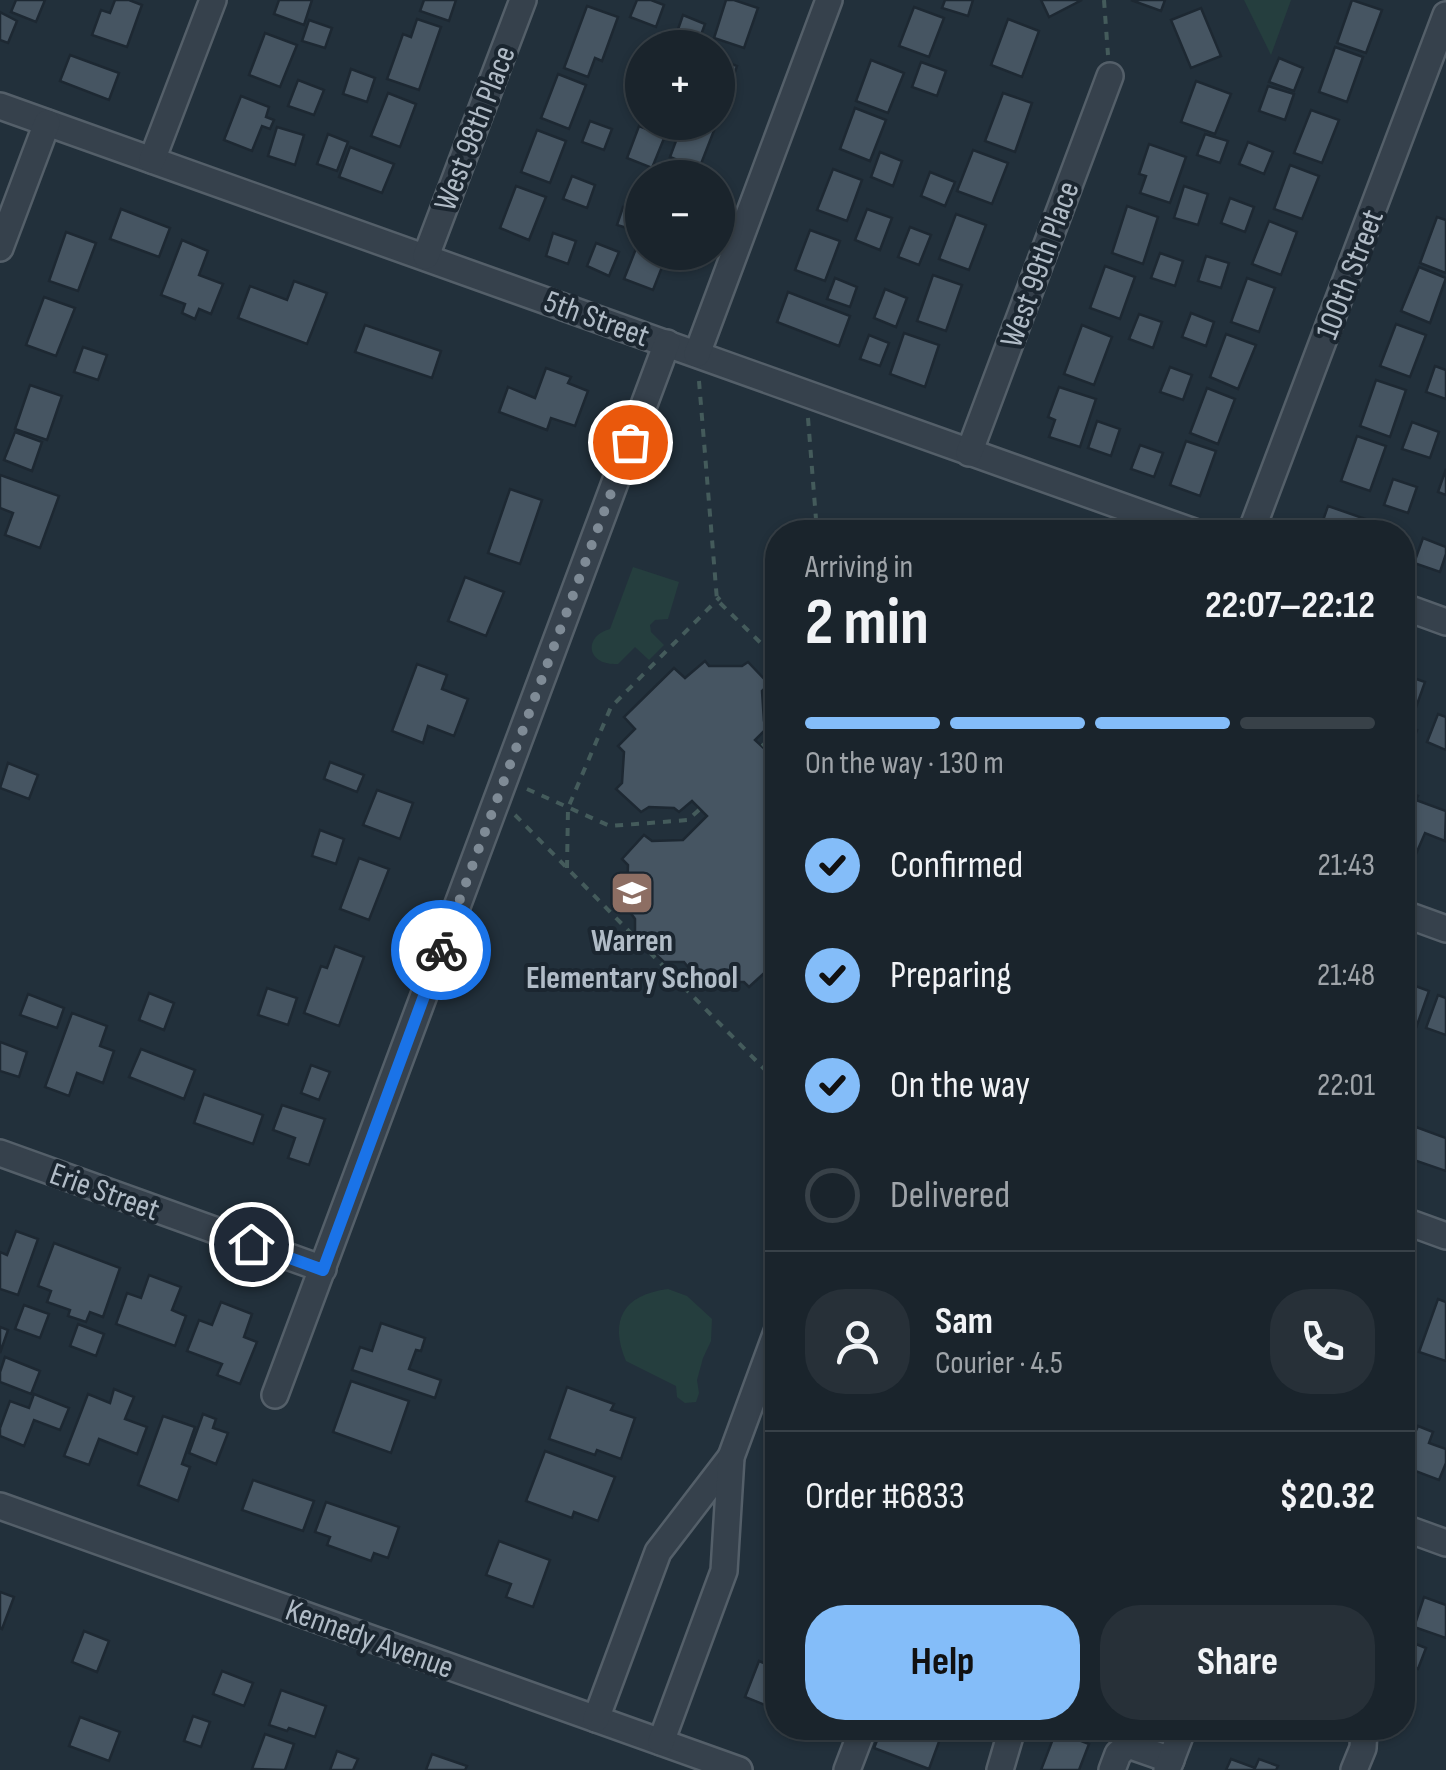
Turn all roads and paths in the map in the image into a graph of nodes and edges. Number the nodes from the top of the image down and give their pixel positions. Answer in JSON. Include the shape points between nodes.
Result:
{"nodes":[{"id":1,"x":213,"y":0,"type":"edge"},
{"id":2,"x":523,"y":0,"type":"edge"},
{"id":3,"x":829,"y":0,"type":"edge"},
{"id":4,"x":1104,"y":0,"type":"edge"},
{"id":5,"x":1446,"y":15,"type":"edge"},
{"id":6,"x":1110,"y":76,"type":"joint"},
{"id":7,"x":0,"y":106,"type":"edge"},
{"id":8,"x":47,"y":123,"type":"junction"},
{"id":9,"x":152,"y":160,"type":"junction"},
{"id":10,"x":0,"y":248,"type":"edge"},
{"id":11,"x":426,"y":256,"type":"junction"},
{"id":12,"x":666,"y":343,"type":"junction"},
{"id":13,"x":697,"y":354,"type":"junction"},
{"id":14,"x":806,"y":394,"type":"junction"},
{"id":15,"x":969,"y":453,"type":"junction"},
{"id":16,"x":817,"y":520,"type":"edge"},
{"id":17,"x":1160,"y":520,"type":"edge"},
{"id":18,"x":1256,"y":520,"type":"edge"},
{"id":19,"x":718,"y":599,"type":"junction"},
{"id":20,"x":1415,"y":611,"type":"edge"},
{"id":21,"x":1446,"y":622,"type":"edge"},
{"id":22,"x":765,"y":645,"type":"edge"},
{"id":23,"x":765,"y":743,"type":"edge"},
{"id":24,"x":762,"y":746,"type":"dead end"},
{"id":25,"x":501,"y":788,"type":"junction"},
{"id":26,"x":568,"y":808,"type":"junction"},
{"id":27,"x":700,"y":808,"type":"dead end"},
{"id":28,"x":567,"y":868,"type":"junction"},
{"id":29,"x":1415,"y":918,"type":"edge"},
{"id":30,"x":1446,"y":929,"type":"edge"},
{"id":31,"x":765,"y":1071,"type":"edge"},
{"id":32,"x":0,"y":1153,"type":"edge"},
{"id":33,"x":1415,"y":1225,"type":"edge"},
{"id":34,"x":1446,"y":1236,"type":"edge"},
{"id":35,"x":323,"y":1270,"type":"junction"},
{"id":36,"x":765,"y":1364,"type":"edge"},
{"id":37,"x":274,"y":1396,"type":"dead end"},
{"id":38,"x":731,"y":1456,"type":"junction"},
{"id":39,"x":0,"y":1506,"type":"edge"},
{"id":40,"x":1415,"y":1532,"type":"edge"},
{"id":41,"x":1446,"y":1543,"type":"edge"},
{"id":42,"x":596,"y":1718,"type":"junction"},
{"id":43,"x":858,"y":1740,"type":"edge"},
{"id":44,"x":1009,"y":1740,"type":"edge"},
{"id":45,"x":1178,"y":1740,"type":"edge"},
{"id":46,"x":1363,"y":1740,"type":"edge"},
{"id":47,"x":661,"y":1742,"type":"junction"},
{"id":48,"x":1169,"y":1765,"type":"edge"},
{"id":49,"x":739,"y":1770,"type":"edge"},
{"id":50,"x":847,"y":1770,"type":"edge"},
{"id":51,"x":1000,"y":1770,"type":"edge"},
{"id":52,"x":1112,"y":1770,"type":"edge"},
{"id":53,"x":1354,"y":1770,"type":"edge"}],
"edges":[{"from":1,"to":9,"type":"street"},
{"from":2,"to":11,"type":"street","name":"West 98th Place"},
{"from":3,"to":13,"type":"street"},
{"from":4,"to":6,"type":"path"},
{"from":5,"to":18,"type":"street","name":"100th Street"},
{"from":6,"to":15,"type":"street","name":"West 99th Place"},
{"from":7,"to":8,"type":"street","name":"5th Street"},
{"from":8,"to":9,"type":"street","name":"5th Street"},
{"from":8,"to":10,"type":"street"},
{"from":9,"to":11,"type":"street","name":"5th Street"},
{"from":11,"to":12,"type":"street","name":"5th Street"},
{"from":12,"to":13,"type":"street","name":"5th Street"},
{"from":12,"to":25,"type":"street"},
{"from":13,"to":14,"type":"street","name":"5th Street"},
{"from":13,"to":19,"type":"path"},
{"from":14,"to":15,"type":"street","name":"5th Street"},
{"from":14,"to":16,"type":"path"},
{"from":15,"to":17,"type":"street","name":"5th Street"},
{"from":19,"to":22,"type":"path"},
{"from":19,"to":26,"type":"path","via":[[612,706]]},
{"from":20,"to":21,"type":"street"},
{"from":23,"to":24,"type":"path"},
{"from":25,"to":26,"type":"path"},
{"from":25,"to":28,"type":"path"},
{"from":25,"to":35,"type":"street"},
{"from":26,"to":27,"type":"path","via":[[610,826],[688,820]]},
{"from":26,"to":28,"type":"path"},
{"from":28,"to":31,"type":"path"},
{"from":29,"to":30,"type":"street"},
{"from":32,"to":35,"type":"street","name":"Erie Street"},
{"from":33,"to":34,"type":"street"},
{"from":35,"to":37,"type":"street"},
{"from":36,"to":38,"type":"street"},
{"from":38,"to":42,"type":"street","via":[[658,1552]]},
{"from":38,"to":47,"type":"street","via":[[724,1572]]},
{"from":39,"to":42,"type":"street","name":"Kennedy Avenue"},
{"from":40,"to":41,"type":"street"},
{"from":42,"to":47,"type":"street","name":"Kennedy Avenue"},
{"from":43,"to":50,"type":"street"},
{"from":44,"to":51,"type":"street"},
{"from":45,"to":48,"type":"street"},
{"from":46,"to":53,"type":"street"},
{"from":47,"to":49,"type":"street","name":"Kennedy Avenue"},
{"from":48,"to":52,"type":"street","via":[[1128,1746]]}]}
